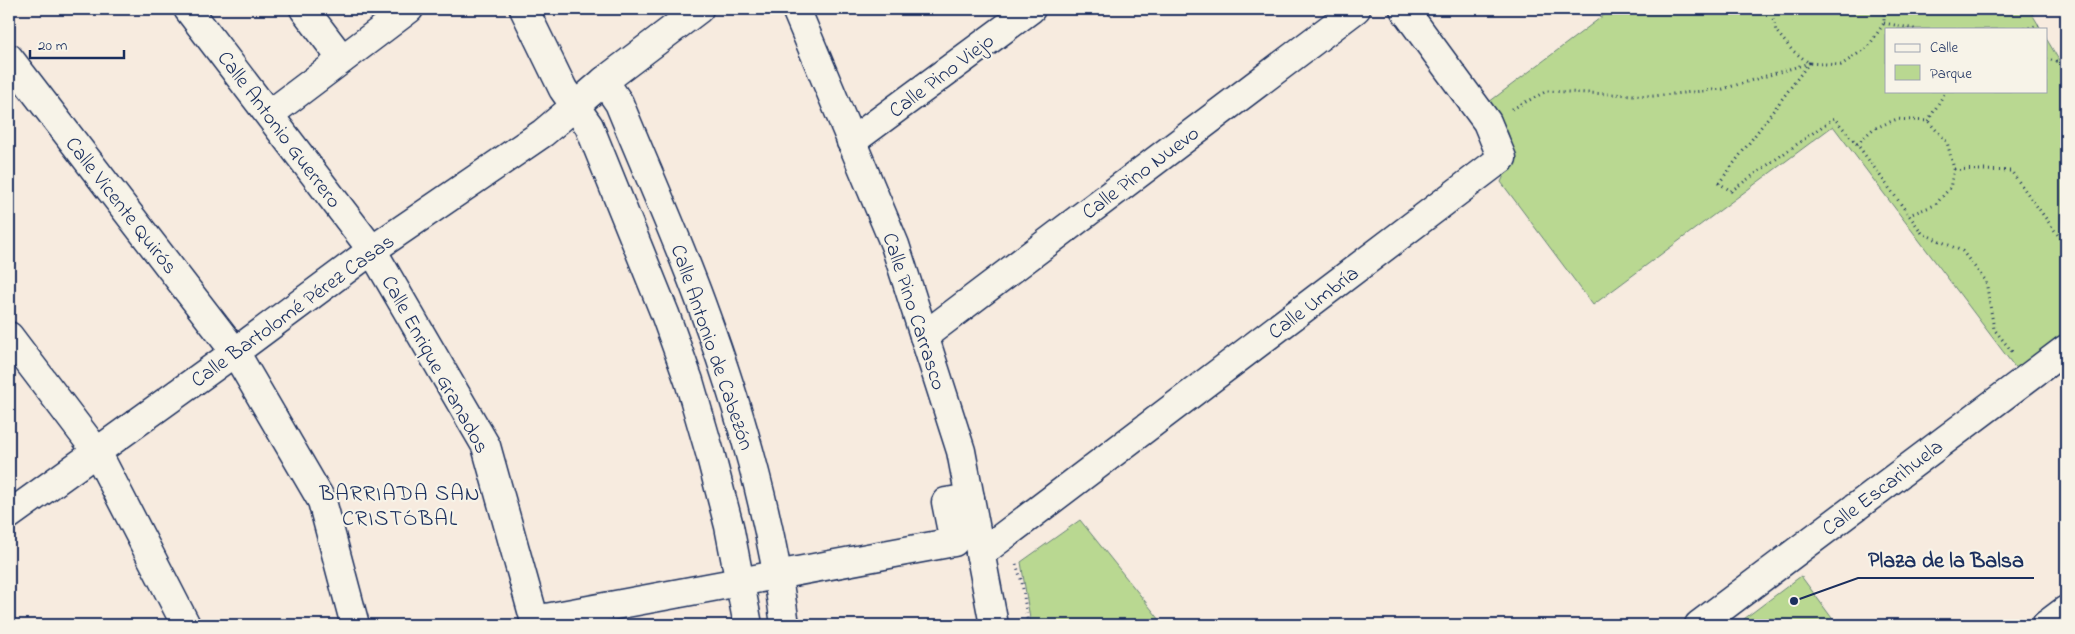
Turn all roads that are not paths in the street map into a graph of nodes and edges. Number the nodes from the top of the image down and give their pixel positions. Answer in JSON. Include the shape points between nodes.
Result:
{"nodes":[{"id":1,"x":188,"y":9,"type":"edge"},
{"id":2,"x":304,"y":9,"type":"edge"},
{"id":3,"x":409,"y":9,"type":"edge"},
{"id":4,"x":524,"y":9,"type":"edge"},
{"id":5,"x":699,"y":9,"type":"edge"},
{"id":6,"x":796,"y":9,"type":"edge"},
{"id":7,"x":1031,"y":9,"type":"edge"},
{"id":8,"x":1356,"y":9,"type":"edge"},
{"id":9,"x":1404,"y":9,"type":"edge"},
{"id":10,"x":9,"y":58,"type":"edge"},
{"id":11,"x":342,"y":59,"type":"junction"},
{"id":12,"x":604,"y":81,"type":"junction"},
{"id":13,"x":575,"y":106,"type":"junction"},
{"id":14,"x":270,"y":114,"type":"junction"},
{"id":15,"x":852,"y":142,"type":"junction"},
{"id":16,"x":372,"y":250,"type":"junction"},
{"id":17,"x":9,"y":336,"type":"edge"},
{"id":18,"x":924,"y":336,"type":"junction"},
{"id":19,"x":2066,"y":349,"type":"edge"},
{"id":20,"x":235,"y":352,"type":"junction"},
{"id":21,"x":97,"y":452,"type":"junction"},
{"id":22,"x":970,"y":498,"type":"junction"},
{"id":23,"x":9,"y":515,"type":"edge"},
{"id":24,"x":980,"y":554,"type":"junction"},
{"id":25,"x":777,"y":576,"type":"junction"},
{"id":26,"x":740,"y":582,"type":"junction"},
{"id":27,"x":2066,"y":610,"type":"edge"},
{"id":28,"x":535,"y":622,"type":"edge"},
{"id":29,"x":186,"y":625,"type":"edge"},
{"id":30,"x":355,"y":625,"type":"edge"},
{"id":31,"x":748,"y":625,"type":"edge"},
{"id":32,"x":785,"y":625,"type":"edge"},
{"id":33,"x":994,"y":625,"type":"edge"},
{"id":34,"x":1698,"y":625,"type":"edge"},
{"id":35,"x":2046,"y":625,"type":"edge"}],
"edges":[{"from":1,"to":14,"type":"street","name":"Calle Antonio Guerrero"},
{"from":2,"to":11,"type":"street"},
{"from":3,"to":11,"type":"street"},
{"from":4,"to":13,"type":"street","name":"Calle Antonio de Cabezón","via":[[563,89]]},
{"from":5,"to":12,"type":"street","name":"Calle Bartolomé Pérez Casas"},
{"from":6,"to":15,"type":"street","name":"Calle Pino Carrasco"},
{"from":7,"to":15,"type":"street","name":"Calle Pino Viejo"},
{"from":8,"to":18,"type":"street","name":"Calle Pino Nuevo"},
{"from":9,"to":24,"type":"street","name":"Calle Umbría","via":[[1487,122],[1502,158]]},
{"from":10,"to":20,"type":"street","name":"Calle Vicente Quirós"},
{"from":11,"to":14,"type":"street"},
{"from":12,"to":13,"type":"street","name":"Calle Bartolomé Pérez Casas"},
{"from":12,"to":25,"type":"street","name":"Calle Antonio de Cabezón","via":[[619,102],[680,249],[726,372],[748,446]]},
{"from":13,"to":16,"type":"street","name":"Calle Bartolomé Pérez Casas","via":[[543,133]]},
{"from":13,"to":26,"type":"street","name":"Calle Antonio de Cabezón","via":[[599,150],[689,381],[729,526]]},
{"from":14,"to":16,"type":"street","name":"Calle Antonio Guerrero"},
{"from":15,"to":18,"type":"street","name":"Calle Pino Carrasco","via":[[895,245]]},
{"from":16,"to":20,"type":"street","name":"Calle Bartolomé Pérez Casas"},
{"from":16,"to":28,"type":"street","name":"Calle Enrique Granados","via":[[486,446]]},
{"from":17,"to":21,"type":"street"},
{"from":18,"to":22,"type":"street","name":"Calle Pino Carrasco","via":[[961,451]]},
{"from":19,"to":34,"type":"street","name":"Calle Escarihuela"},
{"from":20,"to":21,"type":"street","name":"Calle Bartolomé Pérez Casas"},
{"from":20,"to":30,"type":"street","name":"Calle Vicente Quirós","via":[[322,501]]},
{"from":21,"to":23,"type":"street","name":"Calle Bartolomé Pérez Casas"},
{"from":21,"to":29,"type":"street"},
{"from":22,"to":24,"type":"street","name":"Calle Pino Carrasco"},
{"from":22,"to":25,"type":"street","via":[[946,502],[954,542]]},
{"from":24,"to":33,"type":"street","name":"Calle Pino Carrasco"},
{"from":25,"to":26,"type":"street"},
{"from":25,"to":32,"type":"street","name":"Calle Antonio de Cabezón"},
{"from":26,"to":28,"type":"street"},
{"from":26,"to":31,"type":"street","name":"Calle Antonio de Cabezón"},
{"from":27,"to":35,"type":"street"}]}
